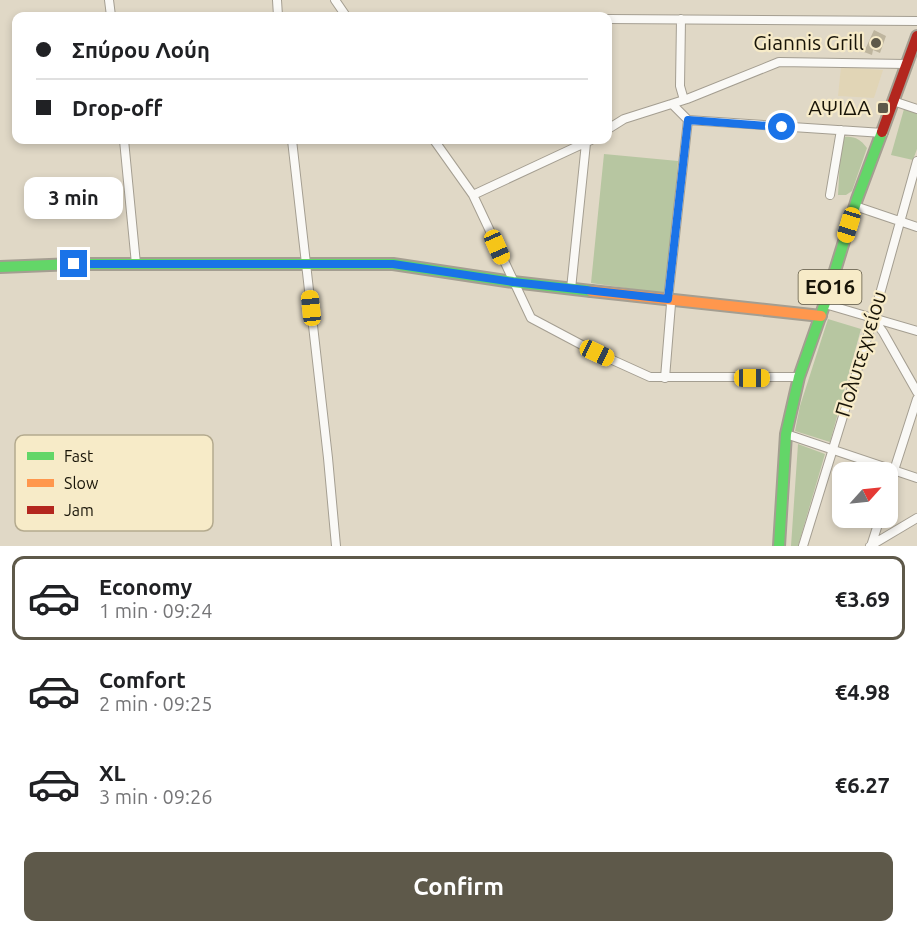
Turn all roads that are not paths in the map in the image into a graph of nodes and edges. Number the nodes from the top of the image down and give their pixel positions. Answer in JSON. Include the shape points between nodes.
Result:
{"nodes":[{"id":1,"x":612,"y":19,"type":"edge"},
{"id":2,"x":681,"y":19,"type":"junction"},
{"id":3,"x":917,"y":21,"type":"edge"},
{"id":4,"x":917,"y":36,"type":"edge"},
{"id":5,"x":906,"y":64,"type":"junction"},
{"id":6,"x":684,"y":100,"type":"junction"},
{"id":7,"x":893,"y":101,"type":"junction"},
{"id":8,"x":672,"y":104,"type":"junction"},
{"id":9,"x":917,"y":109,"type":"edge"},
{"id":10,"x":688,"y":120,"type":"junction"},
{"id":11,"x":612,"y":127,"type":"edge"},
{"id":12,"x":841,"y":130,"type":"junction"},
{"id":13,"x":883,"y":133,"type":"junction"},
{"id":14,"x":124,"y":144,"type":"edge"},
{"id":15,"x":292,"y":144,"type":"edge"},
{"id":16,"x":437,"y":144,"type":"edge"},
{"id":17,"x":583,"y":144,"type":"edge"},
{"id":18,"x":589,"y":144,"type":"edge"},
{"id":19,"x":917,"y":161,"type":"edge"},
{"id":20,"x":473,"y":195,"type":"junction"},
{"id":21,"x":830,"y":195,"type":"dead end"},
{"id":22,"x":855,"y":206,"type":"junction"},
{"id":23,"x":901,"y":221,"type":"junction"},
{"id":24,"x":917,"y":226,"type":"edge"},
{"id":25,"x":306,"y":263,"type":"junction"},
{"id":26,"x":136,"y":264,"type":"junction"},
{"id":27,"x":0,"y":267,"type":"edge"},
{"id":28,"x":513,"y":282,"type":"junction"},
{"id":29,"x":571,"y":289,"type":"junction"},
{"id":30,"x":668,"y":299,"type":"junction"},
{"id":31,"x":825,"y":304,"type":"junction"},
{"id":32,"x":821,"y":316,"type":"junction"},
{"id":33,"x":873,"y":319,"type":"junction"},
{"id":34,"x":917,"y":331,"type":"edge"},
{"id":35,"x":665,"y":378,"type":"junction"},
{"id":36,"x":799,"y":378,"type":"junction"},
{"id":37,"x":917,"y":392,"type":"edge"},
{"id":38,"x":917,"y":399,"type":"edge"},
{"id":39,"x":786,"y":434,"type":"junction"},
{"id":40,"x":832,"y":450,"type":"junction"},
{"id":41,"x":869,"y":462,"type":"edge"},
{"id":42,"x":897,"y":462,"type":"edge"},
{"id":43,"x":898,"y":471,"type":"edge"},
{"id":44,"x":917,"y":478,"type":"edge"},
{"id":45,"x":917,"y":518,"type":"edge"},
{"id":46,"x":877,"y":528,"type":"edge"},
{"id":47,"x":336,"y":546,"type":"edge"},
{"id":48,"x":779,"y":546,"type":"edge"},
{"id":49,"x":803,"y":546,"type":"edge"},
{"id":50,"x":871,"y":546,"type":"edge"}],
"edges":[{"from":1,"to":2,"type":"street"},
{"from":2,"to":3,"type":"street"},
{"from":2,"to":6,"type":"street"},
{"from":4,"to":5,"type":"street","number":"ΕΟ16"},
{"from":5,"to":6,"type":"street","via":[[779,62]]},
{"from":5,"to":7,"type":"street","number":"ΕΟ16"},
{"from":6,"to":8,"type":"street"},
{"from":7,"to":9,"type":"street"},
{"from":7,"to":13,"type":"street","number":"ΕΟ16"},
{"from":8,"to":10,"type":"street"},
{"from":8,"to":11,"type":"street"},
{"from":10,"to":12,"type":"street"},
{"from":10,"to":30,"type":"street"},
{"from":12,"to":13,"type":"street"},
{"from":12,"to":21,"type":"street"},
{"from":13,"to":22,"type":"street","number":"ΕΟ16"},
{"from":14,"to":26,"type":"street"},
{"from":15,"to":25,"type":"street"},
{"from":16,"to":20,"type":"street"},
{"from":17,"to":20,"type":"street"},
{"from":18,"to":29,"type":"street"},
{"from":19,"to":23,"type":"street","name":"Πολυτεχνείου"},
{"from":20,"to":28,"type":"street"},
{"from":22,"to":23,"type":"street"},
{"from":22,"to":31,"type":"street","number":"ΕΟ16"},
{"from":23,"to":24,"type":"street"},
{"from":23,"to":33,"type":"street","name":"Πολυτεχνείου"},
{"from":25,"to":26,"type":"street"},
{"from":25,"to":28,"type":"street","via":[[404,265]]},
{"from":25,"to":47,"type":"street"},
{"from":26,"to":27,"type":"street"},
{"from":28,"to":29,"type":"street"},
{"from":28,"to":35,"type":"street","via":[[531,318],[650,377]]},
{"from":29,"to":30,"type":"street"},
{"from":30,"to":32,"type":"street"},
{"from":30,"to":35,"type":"street","via":[[671,304]]},
{"from":31,"to":32,"type":"street","number":"ΕΟ16"},
{"from":31,"to":33,"type":"street"},
{"from":32,"to":36,"type":"street","number":"ΕΟ16"},
{"from":33,"to":34,"type":"street"},
{"from":33,"to":37,"type":"street"},
{"from":33,"to":40,"type":"street","name":"Πολυτεχνείου"},
{"from":35,"to":36,"type":"street"},
{"from":36,"to":39,"type":"street","number":"ΕΟ16"},
{"from":38,"to":42,"type":"street"},
{"from":39,"to":40,"type":"street"},
{"from":39,"to":48,"type":"street","number":"ΕΟ16"},
{"from":40,"to":41,"type":"street"},
{"from":40,"to":49,"type":"street","name":"Πολυτεχνείου"},
{"from":43,"to":44,"type":"street"},
{"from":45,"to":50,"type":"street"},
{"from":46,"to":50,"type":"street"}]}
